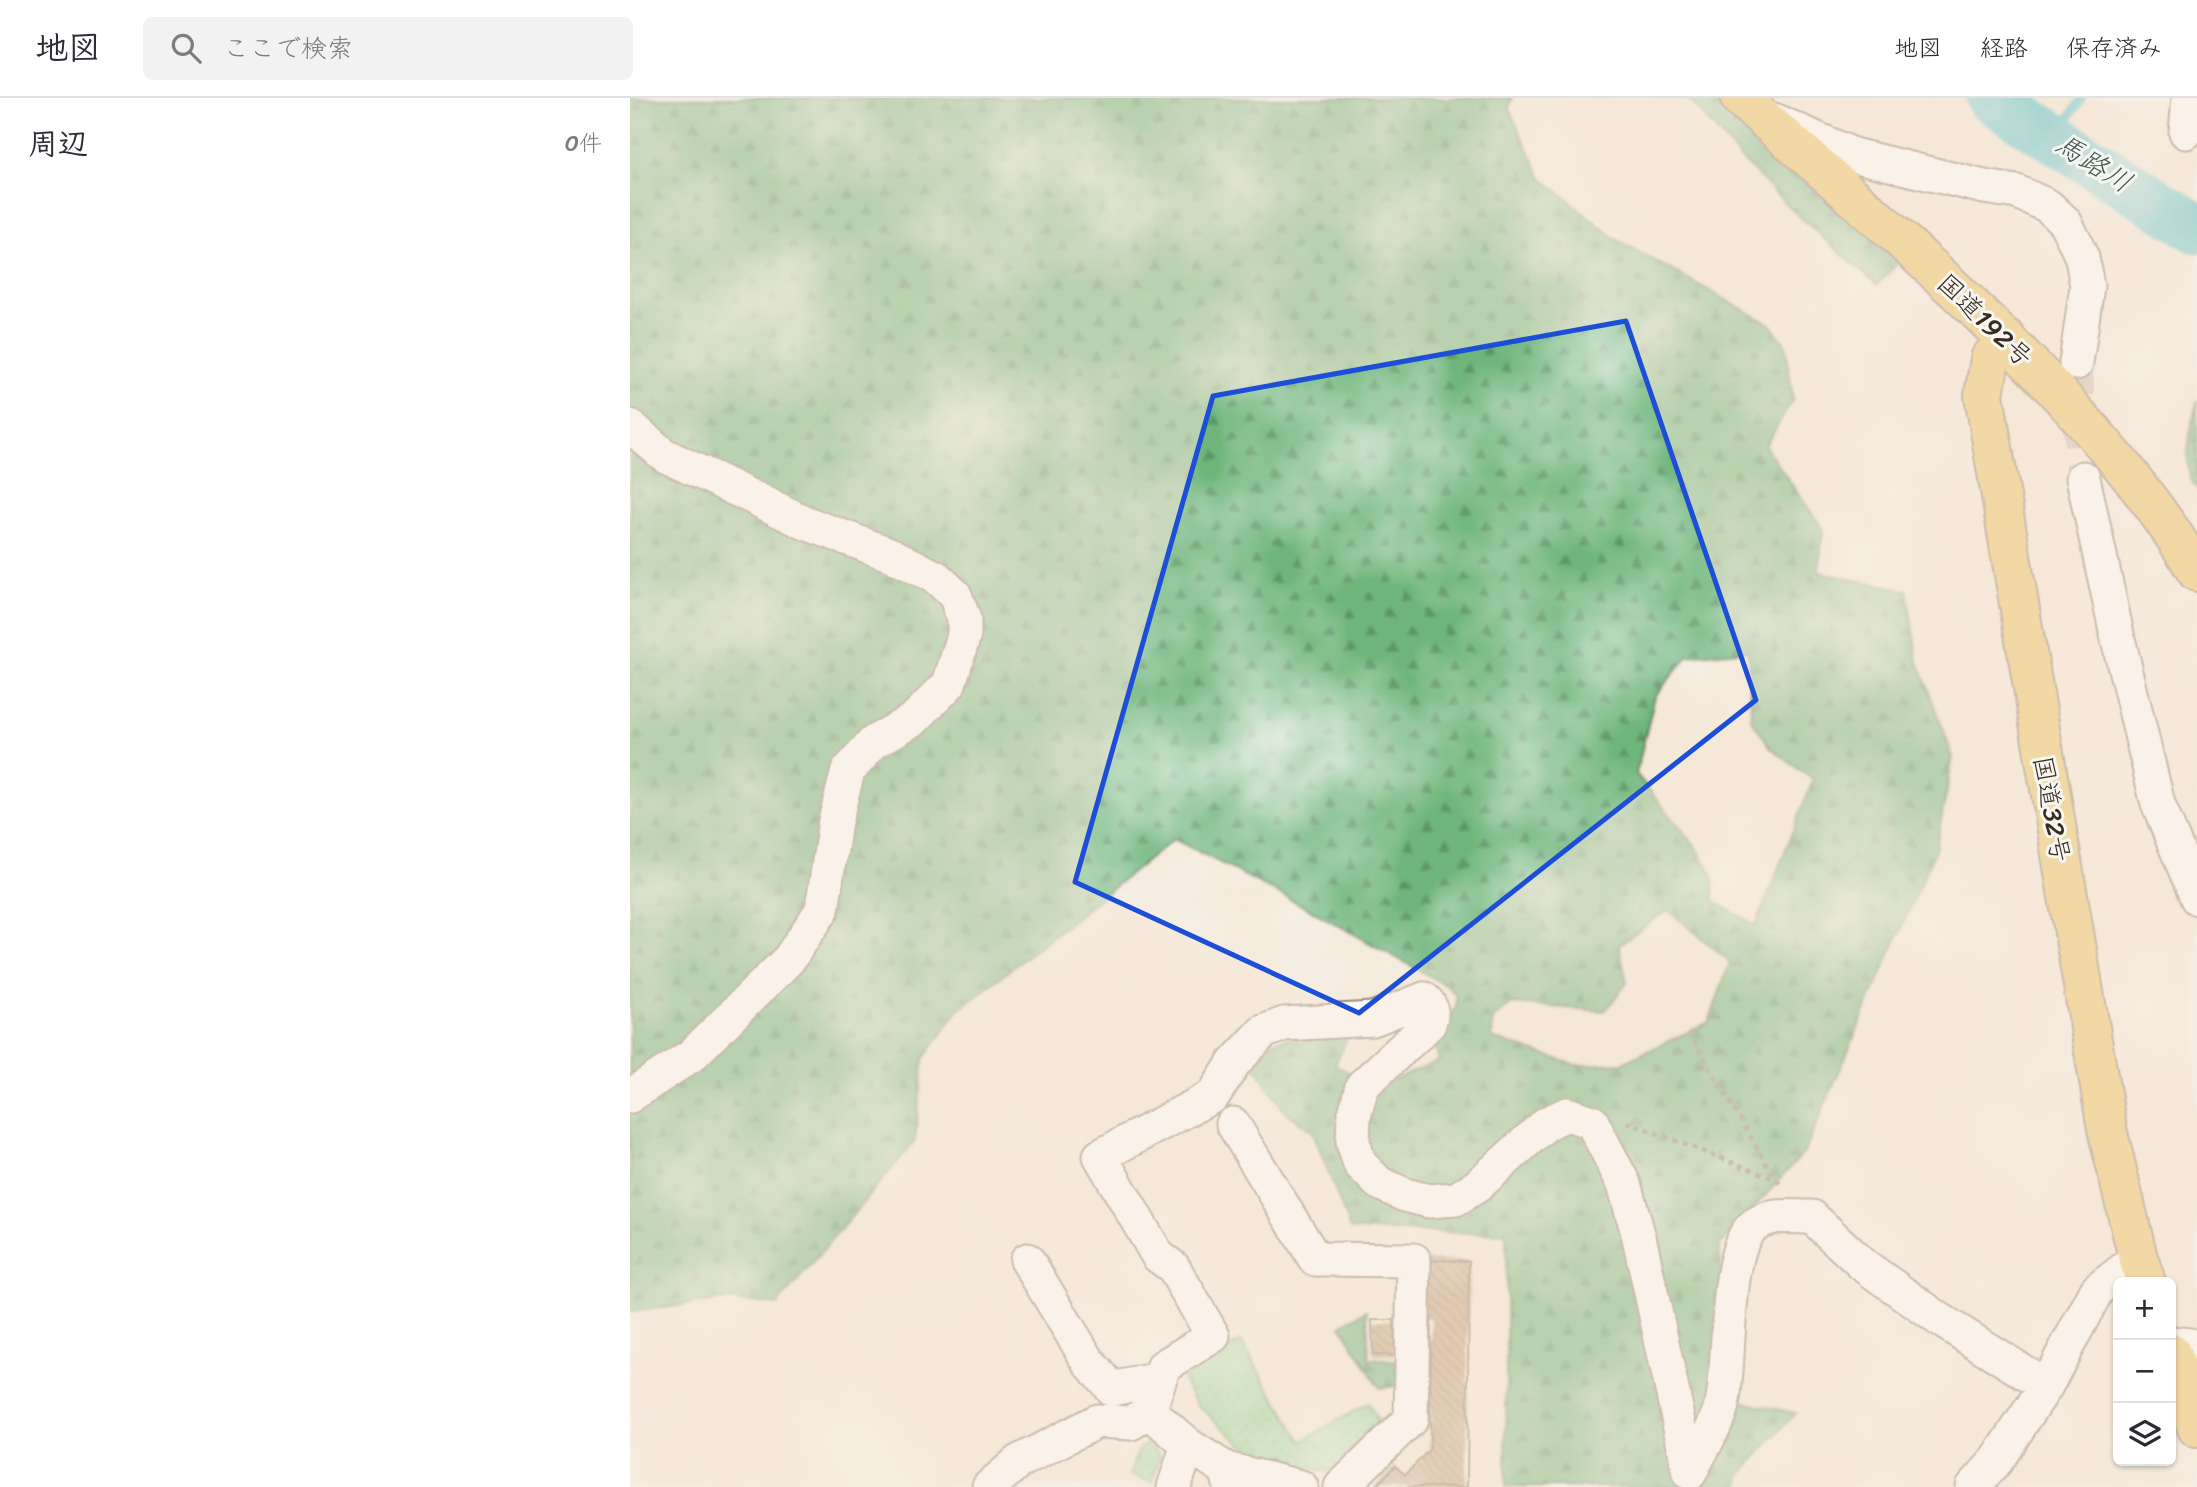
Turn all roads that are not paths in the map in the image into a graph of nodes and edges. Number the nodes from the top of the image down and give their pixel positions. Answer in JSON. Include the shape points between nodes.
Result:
{"nodes":[{"id":1,"x":2189,"y":98,"type":"edge"},
{"id":2,"x":1748,"y":105,"type":"edge"},
{"id":3,"x":2186,"y":132,"type":"dead end"},
{"id":4,"x":2006,"y":338,"type":"junction"},
{"id":5,"x":2076,"y":363,"type":"tunnel mouth"},
{"id":6,"x":630,"y":426,"type":"edge"},
{"id":7,"x":2083,"y":478,"type":"tunnel mouth"},
{"id":8,"x":2191,"y":558,"type":"edge"},
{"id":9,"x":2197,"y":898,"type":"edge"},
{"id":10,"x":630,"y":1096,"type":"edge"},
{"id":11,"x":1233,"y":1124,"type":"dead end"},
{"id":12,"x":1027,"y":1260,"type":"dead end"},
{"id":13,"x":2142,"y":1270,"type":"edge"},
{"id":14,"x":2176,"y":1344,"type":"edge"},
{"id":15,"x":2197,"y":1354,"type":"edge"},
{"id":16,"x":2176,"y":1367,"type":"edge"},
{"id":17,"x":1159,"y":1379,"type":"junction"},
{"id":18,"x":2046,"y":1386,"type":"junction"},
{"id":19,"x":1149,"y":1411,"type":"junction"},
{"id":20,"x":2197,"y":1428,"type":"edge"},
{"id":21,"x":1188,"y":1445,"type":"junction"},
{"id":22,"x":1228,"y":1478,"type":"edge"},
{"id":23,"x":989,"y":1487,"type":"edge"},
{"id":24,"x":1174,"y":1487,"type":"edge"},
{"id":25,"x":1301,"y":1487,"type":"edge"},
{"id":26,"x":1341,"y":1487,"type":"edge"},
{"id":27,"x":1973,"y":1487,"type":"edge"}],
"edges":[{"from":1,"to":3,"type":"street"},
{"from":2,"to":4,"type":"highway","name":"国道192号"},
{"from":2,"to":5,"type":"street","via":[[1853,155],[2017,192],[2048,206],[2065,222],[2074,240],[2087,286]]},
{"from":4,"to":8,"type":"highway","name":"国道192号","via":[[2138,485]]},
{"from":4,"to":13,"type":"highway","name":"国道32号","via":[[1990,359],[1984,395],[2107,1129]]},
{"from":6,"to":10,"type":"street","via":[[664,455],[806,523],[892,555],[937,578],[955,594],[964,619],[964,635],[949,684],[915,719],[874,743],[848,771],[835,821],[822,910],[789,959],[692,1055]]},
{"from":7,"to":9,"type":"street","via":[[2158,804]]},
{"from":11,"to":26,"type":"street","via":[[1315,1259],[1415,1260],[1410,1419]]},
{"from":12,"to":17,"type":"street","via":[[1089,1362],[1112,1389]]},
{"from":13,"to":18,"type":"street","via":[[2097,1290]]},
{"from":14,"to":15,"type":"street","via":[[2189,1345]]},
{"from":16,"to":20,"type":"highway"},
{"from":17,"to":18,"type":"street","via":[[1164,1366],[1213,1336],[1173,1267],[1158,1256],[1100,1156],[1213,1096],[1234,1063],[1263,1032],[1284,1024],[1373,1019],[1424,999],[1432,1013],[1429,1024],[1362,1086],[1353,1142],[1360,1164],[1379,1184],[1405,1195],[1429,1201],[1456,1199],[1547,1123],[1567,1114],[1592,1122],[1624,1184],[1639,1237],[1690,1473],[1721,1410],[1741,1242],[1754,1225],[1778,1216],[1812,1217],[1862,1264]]},
{"from":17,"to":19,"type":"street"},
{"from":18,"to":27,"type":"street","via":[[1997,1460]]},
{"from":19,"to":21,"type":"street"},
{"from":19,"to":23,"type":"street","via":[[1131,1423],[1097,1421],[1018,1462]]},
{"from":21,"to":22,"type":"street"},
{"from":21,"to":24,"type":"street"},
{"from":22,"to":25,"type":"street"}]}
